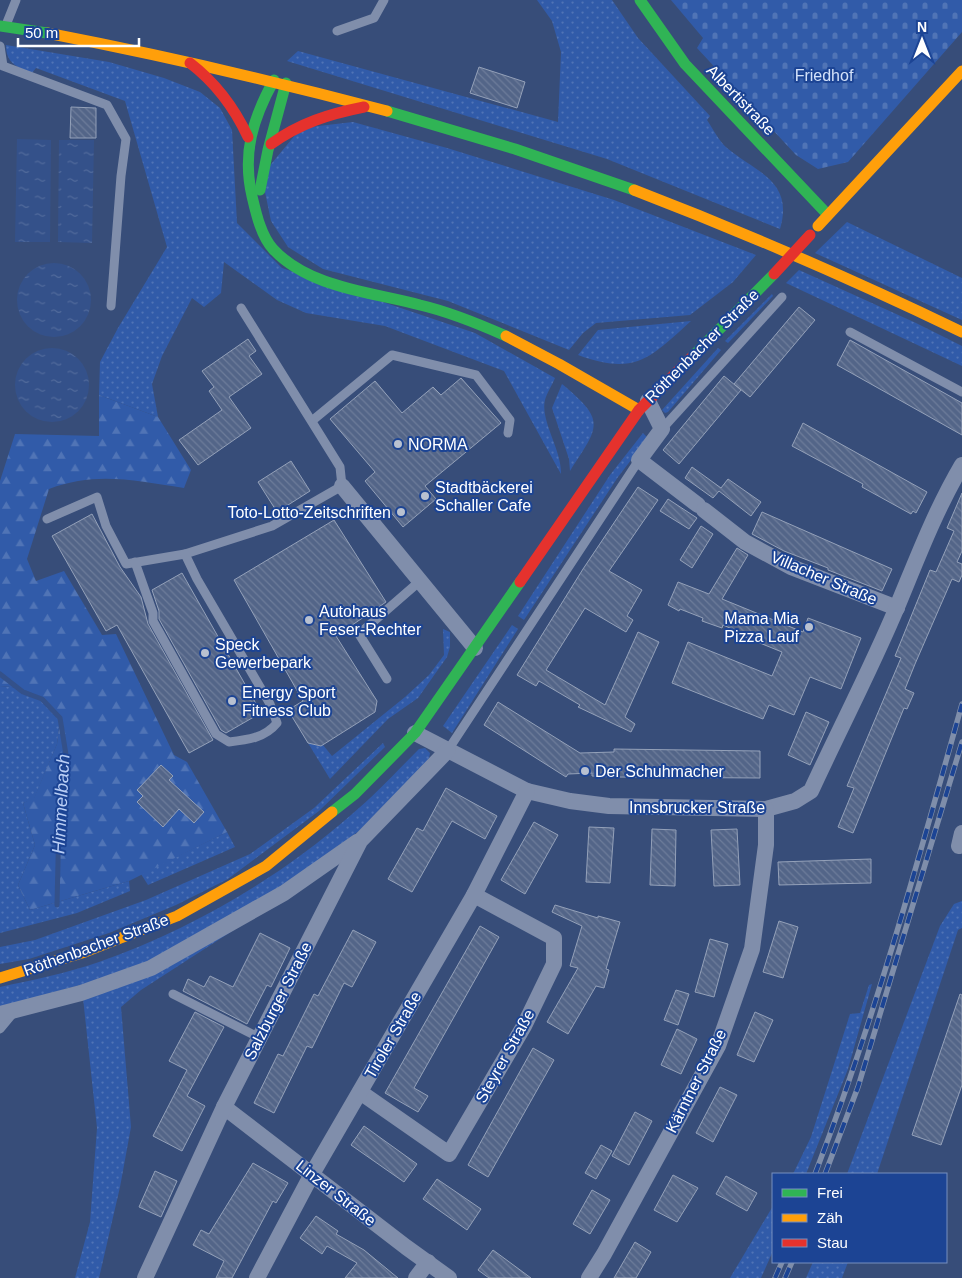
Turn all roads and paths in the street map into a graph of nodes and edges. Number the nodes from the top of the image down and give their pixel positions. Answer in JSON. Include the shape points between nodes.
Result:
{"nodes":[{"id":1,"x":16,"y":0,"type":"edge"},
{"id":2,"x":384,"y":0,"type":"edge"},
{"id":3,"x":640,"y":0,"type":"edge"},
{"id":4,"x":0,"y":26,"type":"edge"},
{"id":5,"x":337,"y":31,"type":"dead end"},
{"id":6,"x":0,"y":39,"type":"edge"},
{"id":7,"x":0,"y":46,"type":"edge"},
{"id":8,"x":185,"y":60,"type":"junction"},
{"id":9,"x":962,"y":71,"type":"edge"},
{"id":10,"x":274,"y":80,"type":"junction"},
{"id":11,"x":286,"y":83,"type":"junction"},
{"id":12,"x":371,"y":105,"type":"junction"},
{"id":13,"x":248,"y":137,"type":"junction"},
{"id":14,"x":271,"y":144,"type":"junction"},
{"id":15,"x":258,"y":215,"type":"junction"},
{"id":16,"x":828,"y":215,"type":"junction"},
{"id":17,"x":782,"y":297,"type":"dead end"},
{"id":18,"x":111,"y":306,"type":"dead end"},
{"id":19,"x":240,"y":308,"type":"dead end"},
{"id":20,"x":850,"y":332,"type":"dead end"},
{"id":21,"x":962,"y":332,"type":"edge"},
{"id":22,"x":962,"y":392,"type":"edge"},
{"id":23,"x":644,"y":405,"type":"junction"},
{"id":24,"x":312,"y":420,"type":"junction"},
{"id":25,"x":662,"y":429,"type":"junction"},
{"id":26,"x":508,"y":433,"type":"dead end"},
{"id":27,"x":639,"y":460,"type":"junction"},
{"id":28,"x":962,"y":465,"type":"edge"},
{"id":29,"x":342,"y":486,"type":"junction"},
{"id":30,"x":47,"y":519,"type":"dead end"},
{"id":31,"x":185,"y":554,"type":"junction"},
{"id":32,"x":135,"y":562,"type":"junction"},
{"id":33,"x":420,"y":581,"type":"junction"},
{"id":34,"x":897,"y":608,"type":"junction"},
{"id":35,"x":475,"y":648,"type":"junction"},
{"id":36,"x":387,"y":679,"type":"dead end"},
{"id":37,"x":415,"y":733,"type":"junction"},
{"id":38,"x":448,"y":750,"type":"junction"},
{"id":39,"x":526,"y":791,"type":"junction"},
{"id":40,"x":766,"y":809,"type":"junction"},
{"id":41,"x":360,"y":841,"type":"junction"},
{"id":42,"x":474,"y":895,"type":"junction"},
{"id":43,"x":0,"y":978,"type":"edge"},
{"id":44,"x":173,"y":994,"type":"dead end"},
{"id":45,"x":7,"y":1013,"type":"edge"},
{"id":46,"x":0,"y":1029,"type":"edge"},
{"id":47,"x":260,"y":1038,"type":"junction"},
{"id":48,"x":360,"y":1092,"type":"junction"},
{"id":49,"x":224,"y":1107,"type":"junction"},
{"id":50,"x":312,"y":1174,"type":"junction"},
{"id":51,"x":428,"y":1262,"type":"junction"},
{"id":52,"x":145,"y":1278,"type":"edge"},
{"id":53,"x":257,"y":1278,"type":"edge"},
{"id":54,"x":416,"y":1278,"type":"edge"},
{"id":55,"x":449,"y":1278,"type":"edge"},
{"id":56,"x":588,"y":1278,"type":"edge"}],
"edges":[{"from":1,"to":6,"type":"lane"},
{"from":2,"to":5,"type":"lane","via":[[374,18]]},
{"from":3,"to":16,"type":"main road","name":"Albertistraße","via":[[685,64]]},
{"from":4,"to":8,"type":"main road","bridge":true},
{"from":7,"to":18,"type":"lane","via":[[2,66],[107,105],[126,140]]},
{"from":8,"to":10,"type":"main road"},
{"from":8,"to":13,"type":"main road","via":[[223,92]]},
{"from":9,"to":16,"type":"main road","name":"Röthenbacher Straße"},
{"from":10,"to":11,"type":"main road"},
{"from":10,"to":13,"type":"main road","via":[[258,108]]},
{"from":11,"to":12,"type":"main road"},
{"from":11,"to":14,"type":"main road"},
{"from":12,"to":14,"type":"main road","via":[[304,122]]},
{"from":12,"to":21,"type":"main road","via":[[562,164],[704,216],[840,274]]},
{"from":13,"to":15,"type":"main road","via":[[250,187]]},
{"from":14,"to":15,"type":"main road","via":[[263,164]]},
{"from":15,"to":23,"type":"main road","via":[[272,248],[304,271],[331,283],[422,305],[480,325]]},
{"from":16,"to":23,"type":"main road","name":"Röthenbacher Straße","bridge":true},
{"from":17,"to":25,"type":"lane"},
{"from":19,"to":24,"type":"lane"},
{"from":20,"to":22,"type":"lane"},
{"from":23,"to":25,"type":"street"},
{"from":23,"to":35,"type":"main road","name":"Röthenbacher Straße"},
{"from":24,"to":26,"type":"lane","via":[[392,355],[476,375],[510,420]]},
{"from":24,"to":29,"type":"lane","via":[[340,467]]},
{"from":25,"to":27,"type":"street"},
{"from":27,"to":34,"type":"street","name":"Villacher Straße","via":[[745,542],[791,567]]},
{"from":27,"to":38,"type":"lane"},
{"from":28,"to":34,"type":"street","name":"Innsbrucker Straße","via":[[910,570]]},
{"from":29,"to":31,"type":"lane","via":[[272,526]]},
{"from":29,"to":33,"type":"street"},
{"from":30,"to":32,"type":"lane","via":[[97,497],[106,526],[126,564]]},
{"from":31,"to":32,"type":"lane"},
{"from":31,"to":32,"type":"lane","via":[[270,704],[277,722],[271,730],[252,740],[229,742],[216,734],[153,621],[153,612]]},
{"from":33,"to":35,"type":"street"},
{"from":33,"to":36,"type":"lane","via":[[359,634]]},
{"from":34,"to":40,"type":"street","name":"Innsbrucker Straße","via":[[811,791],[795,801]]},
{"from":35,"to":37,"type":"main road","name":"Röthenbacher Straße"},
{"from":37,"to":38,"type":"street","name":"Innsbrucker Straße"},
{"from":37,"to":43,"type":"main road","name":"Röthenbacher Straße","via":[[355,794],[266,866],[177,916],[84,952]]},
{"from":38,"to":39,"type":"street","name":"Innsbrucker Straße"},
{"from":38,"to":41,"type":"street","name":"Salzburger Straße"},
{"from":39,"to":40,"type":"street","name":"Innsbrucker Straße","via":[[570,802],[608,806]]},
{"from":39,"to":42,"type":"street","name":"Tiroler Straße"},
{"from":40,"to":56,"type":"street","name":"Kärntner Straße","via":[[766,845],[752,949],[718,1046]]},
{"from":41,"to":45,"type":"street","via":[[284,893],[151,968],[81,993]]},
{"from":41,"to":47,"type":"street","name":"Salzburger Straße"},
{"from":42,"to":48,"type":"street","name":"Tiroler Straße"},
{"from":42,"to":48,"type":"street","name":"Steyrer Straße","via":[[554,938],[554,964],[524,1026],[449,1154]]},
{"from":44,"to":47,"type":"lane"},
{"from":45,"to":46,"type":"lane"},
{"from":47,"to":49,"type":"street","name":"Salzburger Straße"},
{"from":48,"to":50,"type":"street","name":"Tiroler Straße"},
{"from":49,"to":50,"type":"street","name":"Linzer Straße"},
{"from":49,"to":52,"type":"street","name":"Salzburger Straße"},
{"from":50,"to":51,"type":"street","name":"Linzer Straße"},
{"from":50,"to":53,"type":"street","name":"Tiroler Straße"},
{"from":51,"to":54,"type":"street"},
{"from":51,"to":55,"type":"street","name":"Linzer Straße"}]}
